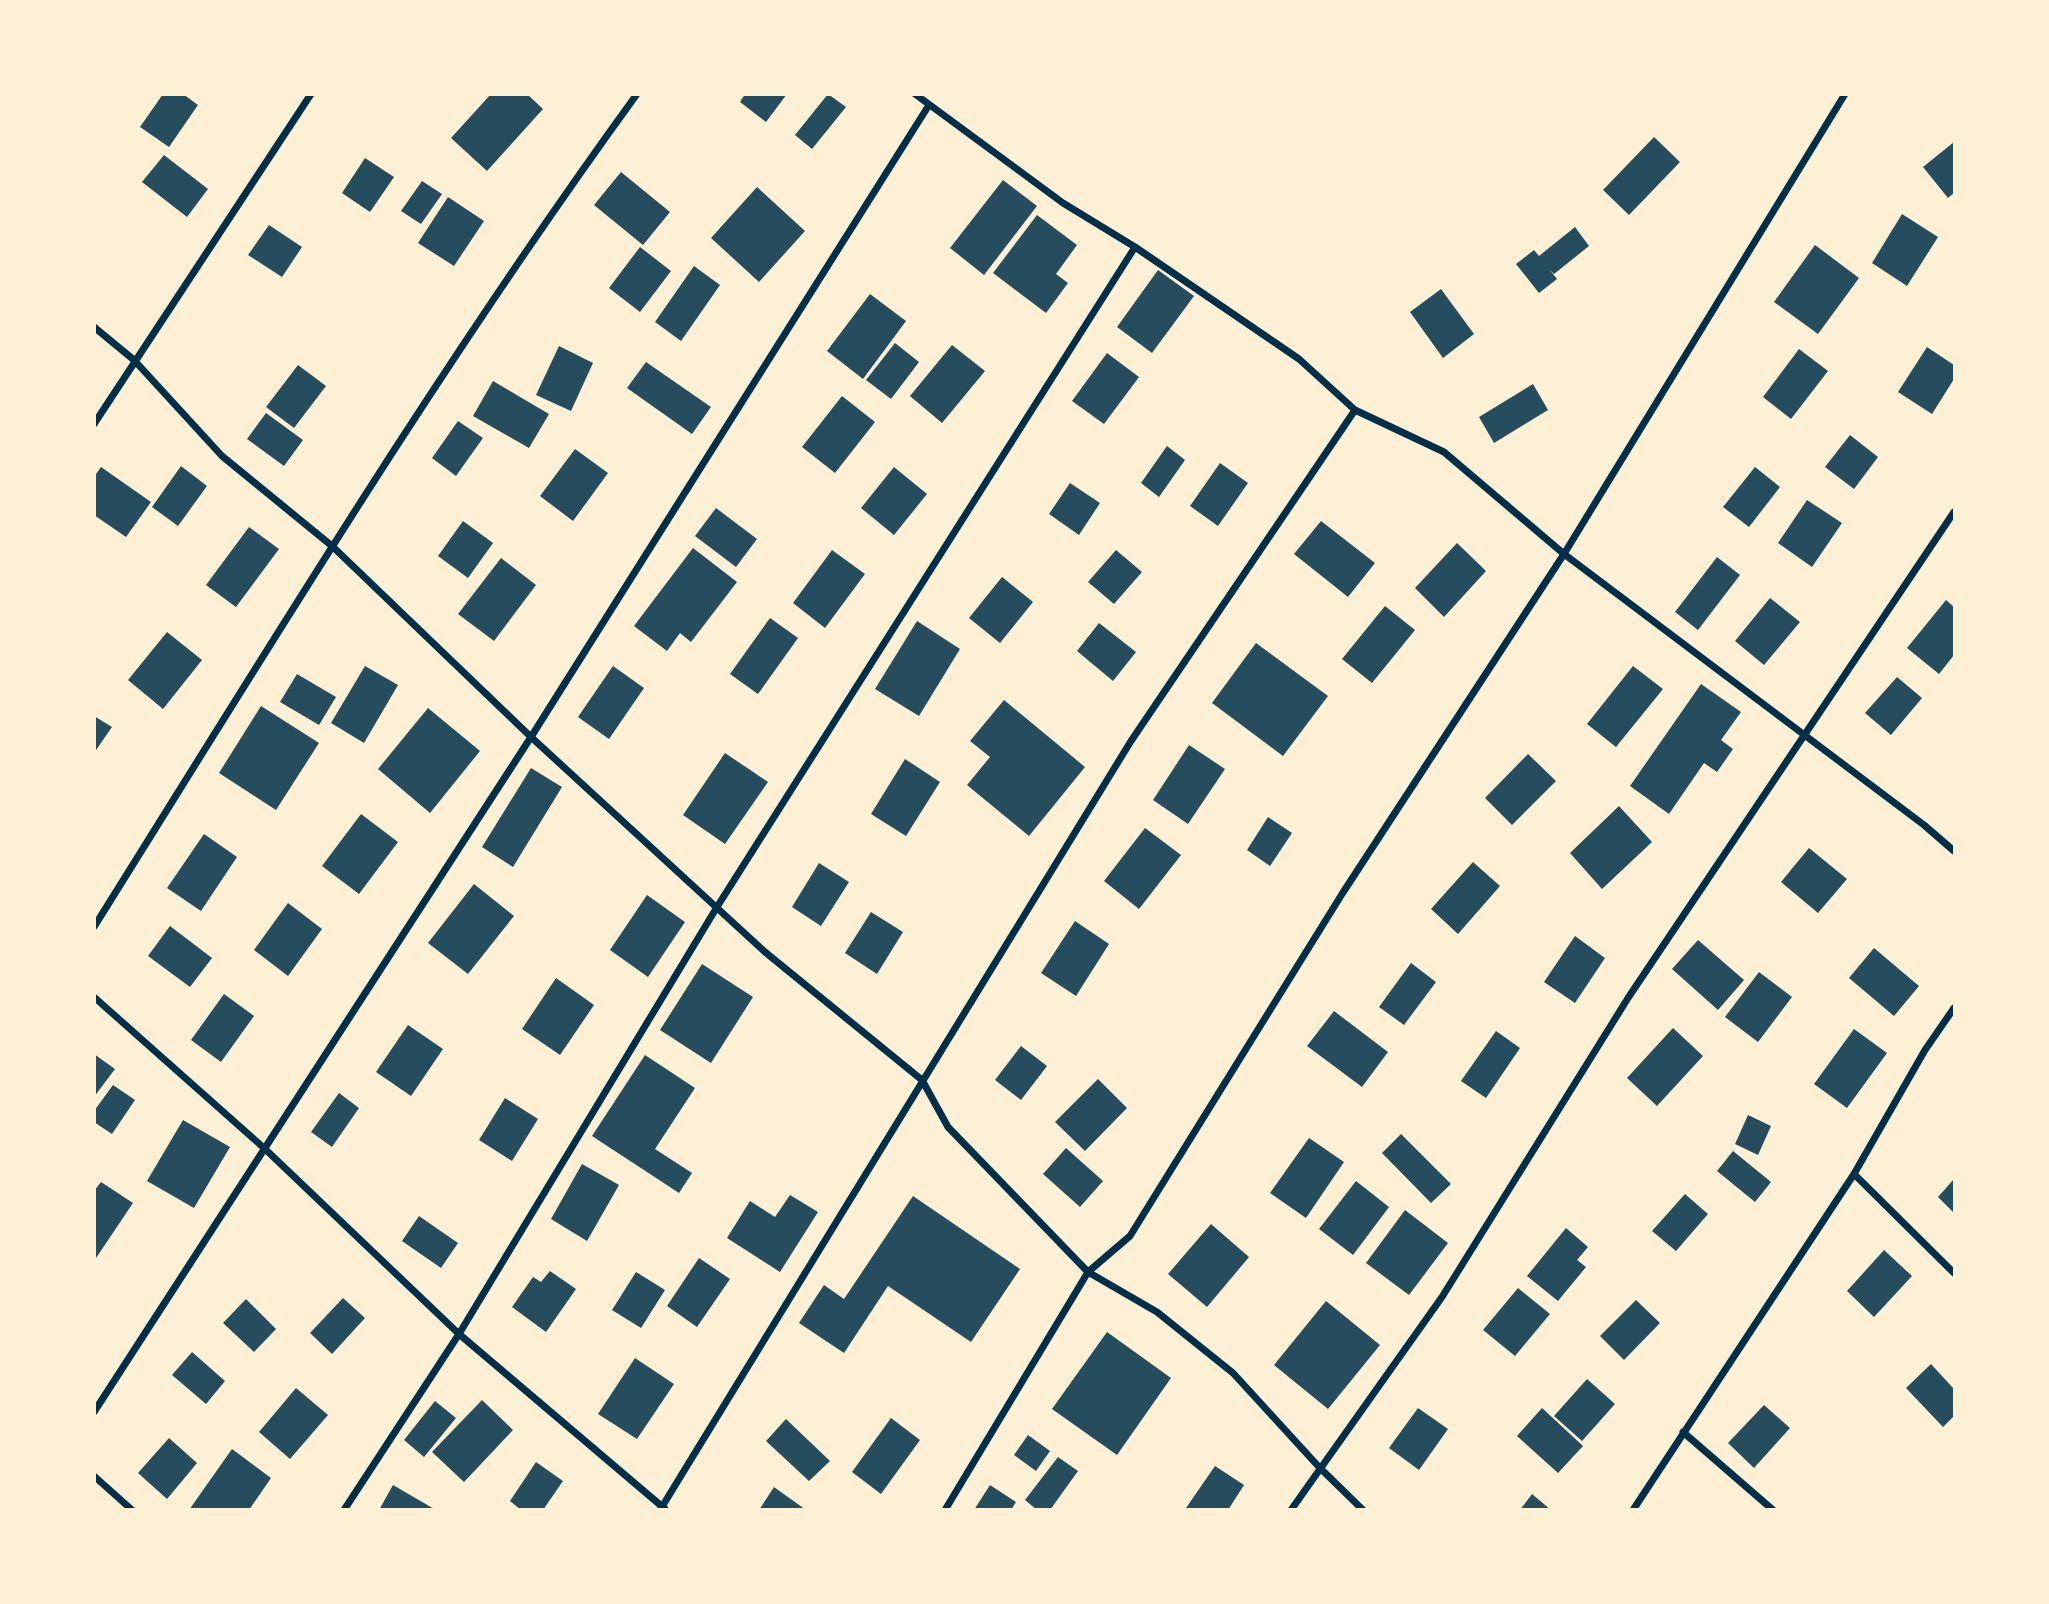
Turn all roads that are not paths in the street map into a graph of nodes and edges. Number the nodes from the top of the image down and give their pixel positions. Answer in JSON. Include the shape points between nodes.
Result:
{"nodes":[{"id":1,"x":311,"y":94,"type":"edge"},
{"id":2,"x":637,"y":94,"type":"edge"},
{"id":3,"x":915,"y":94,"type":"edge"},
{"id":4,"x":1845,"y":94,"type":"edge"},
{"id":5,"x":929,"y":105,"type":"junction"},
{"id":6,"x":1135,"y":247,"type":"junction"},
{"id":7,"x":94,"y":327,"type":"edge"},
{"id":8,"x":134,"y":360,"type":"junction"},
{"id":9,"x":1356,"y":411,"type":"junction"},
{"id":10,"x":94,"y":424,"type":"edge"},
{"id":11,"x":1955,"y":512,"type":"edge"},
{"id":12,"x":332,"y":546,"type":"junction"},
{"id":13,"x":1564,"y":554,"type":"junction"},
{"id":14,"x":1802,"y":734,"type":"junction"},
{"id":15,"x":531,"y":737,"type":"junction"},
{"id":16,"x":1955,"y":851,"type":"edge"},
{"id":17,"x":717,"y":907,"type":"junction"},
{"id":18,"x":94,"y":927,"type":"edge"},
{"id":19,"x":94,"y":997,"type":"edge"},
{"id":20,"x":1955,"y":1008,"type":"edge"},
{"id":21,"x":922,"y":1080,"type":"junction"},
{"id":22,"x":264,"y":1148,"type":"junction"},
{"id":23,"x":1854,"y":1174,"type":"junction"},
{"id":24,"x":1088,"y":1272,"type":"junction"},
{"id":25,"x":1955,"y":1273,"type":"edge"},
{"id":26,"x":459,"y":1334,"type":"junction"},
{"id":27,"x":94,"y":1412,"type":"edge"},
{"id":28,"x":1683,"y":1432,"type":"junction"},
{"id":29,"x":1319,"y":1467,"type":"junction"},
{"id":30,"x":94,"y":1476,"type":"edge"},
{"id":31,"x":663,"y":1508,"type":"edge"},
{"id":32,"x":132,"y":1510,"type":"edge"},
{"id":33,"x":344,"y":1510,"type":"edge"},
{"id":34,"x":945,"y":1510,"type":"edge"},
{"id":35,"x":1291,"y":1510,"type":"edge"},
{"id":36,"x":1363,"y":1510,"type":"edge"},
{"id":37,"x":1633,"y":1510,"type":"edge"},
{"id":38,"x":1773,"y":1510,"type":"edge"}],
"edges":[{"from":1,"to":8,"type":"street"},
{"from":2,"to":12,"type":"street","via":[[554,208]]},
{"from":3,"to":5,"type":"street"},
{"from":4,"to":13,"type":"street"},
{"from":5,"to":6,"type":"street","via":[[1063,203]]},
{"from":5,"to":15,"type":"street"},
{"from":6,"to":9,"type":"street","via":[[1300,359]]},
{"from":6,"to":17,"type":"street"},
{"from":7,"to":8,"type":"street"},
{"from":8,"to":10,"type":"street"},
{"from":8,"to":12,"type":"street","via":[[222,456]]},
{"from":9,"to":13,"type":"street","via":[[1444,452]]},
{"from":9,"to":21,"type":"street","via":[[1131,741]]},
{"from":11,"to":14,"type":"street"},
{"from":12,"to":15,"type":"street"},
{"from":12,"to":18,"type":"street"},
{"from":13,"to":14,"type":"street"},
{"from":13,"to":24,"type":"street","via":[[1342,894],[1130,1236]]},
{"from":14,"to":16,"type":"street"},
{"from":14,"to":29,"type":"street","via":[[1628,998],[1442,1297]]},
{"from":15,"to":17,"type":"street"},
{"from":15,"to":22,"type":"street"},
{"from":17,"to":21,"type":"street"},
{"from":17,"to":26,"type":"street"},
{"from":19,"to":22,"type":"street"},
{"from":20,"to":23,"type":"street","via":[[1925,1050]]},
{"from":21,"to":24,"type":"street","via":[[948,1128]]},
{"from":21,"to":31,"type":"street"},
{"from":22,"to":26,"type":"street"},
{"from":22,"to":27,"type":"street"},
{"from":23,"to":25,"type":"street"},
{"from":23,"to":28,"type":"street"},
{"from":24,"to":29,"type":"street","via":[[1157,1312],[1233,1373]]},
{"from":24,"to":34,"type":"street"},
{"from":26,"to":31,"type":"street"},
{"from":26,"to":33,"type":"street"},
{"from":28,"to":37,"type":"street"},
{"from":28,"to":38,"type":"street"},
{"from":29,"to":35,"type":"street"},
{"from":29,"to":36,"type":"street"},
{"from":30,"to":32,"type":"street"}]}
